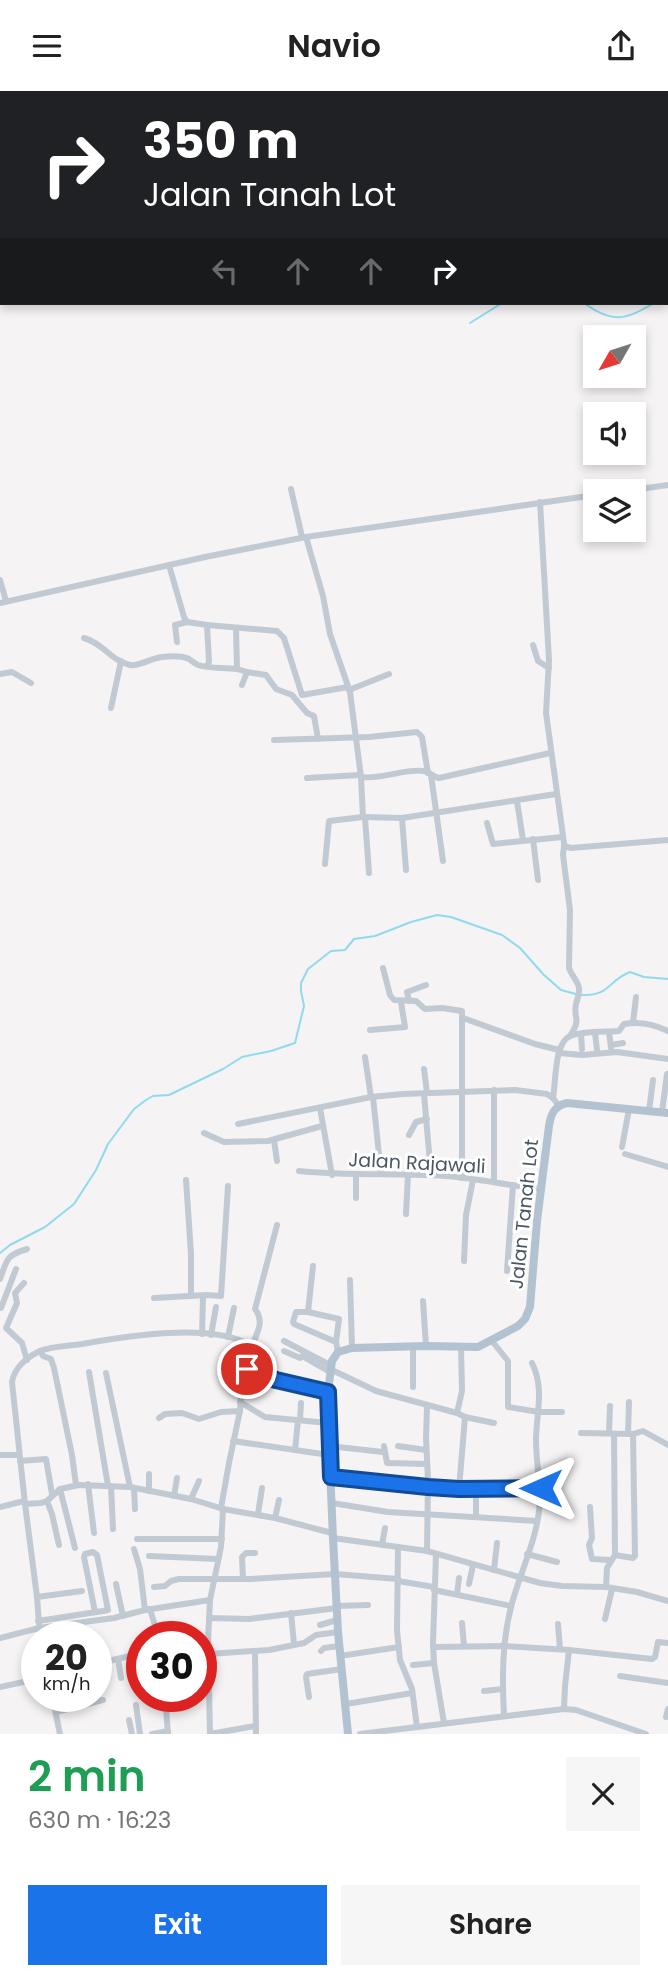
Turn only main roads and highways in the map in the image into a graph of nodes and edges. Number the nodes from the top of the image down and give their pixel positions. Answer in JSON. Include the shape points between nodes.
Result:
{"nodes":[{"id":1,"x":665,"y":1113,"type":"edge"},
{"id":2,"x":348,"y":1734,"type":"edge"}],
"edges":[{"from":1,"to":2,"type":"main road","name":"Jalan Tanah Lot","via":[[567,1103],[550,1118],[529,1311],[518,1326],[478,1346],[338,1352],[330,1369],[328,1423],[337,1620]]}]}
